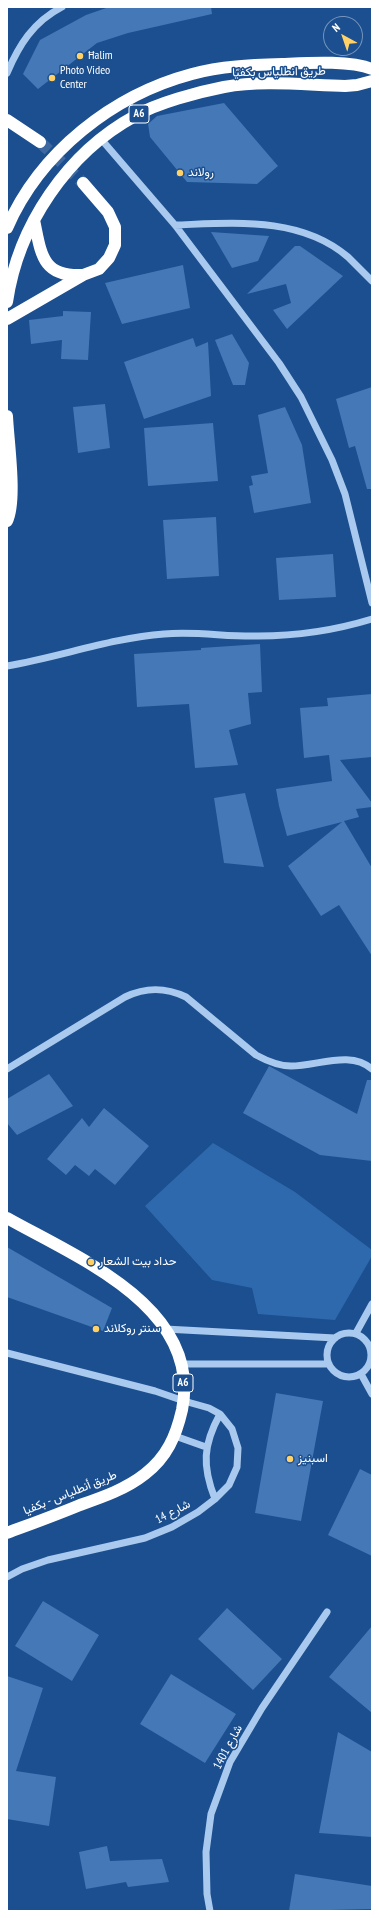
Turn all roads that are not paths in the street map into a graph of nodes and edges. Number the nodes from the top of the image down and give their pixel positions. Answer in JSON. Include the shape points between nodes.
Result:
{"nodes":[{"id":1,"x":62,"y":7,"type":"edge"},
{"id":2,"x":372,"y":69,"type":"edge"},
{"id":3,"x":7,"y":73,"type":"edge"},
{"id":4,"x":372,"y":81,"type":"edge"},
{"id":5,"x":7,"y":120,"type":"edge"},
{"id":6,"x":101,"y":139,"type":"junction"},
{"id":7,"x":40,"y":142,"type":"tunnel mouth"},
{"id":8,"x":83,"y":183,"type":"tunnel mouth"},
{"id":9,"x":34,"y":220,"type":"junction"},
{"id":10,"x":175,"y":225,"type":"junction"},
{"id":11,"x":7,"y":228,"type":"edge"},
{"id":12,"x":83,"y":275,"type":"junction"},
{"id":13,"x":372,"y":281,"type":"edge"},
{"id":14,"x":7,"y":302,"type":"edge"},
{"id":15,"x":7,"y":319,"type":"edge"},
{"id":16,"x":7,"y":416,"type":"edge"},
{"id":17,"x":7,"y":521,"type":"edge"},
{"id":18,"x":372,"y":603,"type":"edge"},
{"id":19,"x":372,"y":620,"type":"edge"},
{"id":20,"x":7,"y":666,"type":"edge"},
{"id":21,"x":7,"y":1069,"type":"edge"},
{"id":22,"x":372,"y":1069,"type":"edge"},
{"id":23,"x":7,"y":1218,"type":"edge"},
{"id":24,"x":372,"y":1304,"type":"edge"},
{"id":25,"x":165,"y":1329,"type":"junction"},
{"id":26,"x":356,"y":1333,"type":"junction"},
{"id":27,"x":335,"y":1338,"type":"junction"},
{"id":28,"x":7,"y":1354,"type":"edge"},
{"id":29,"x":183,"y":1364,"type":"junction"},
{"id":30,"x":329,"y":1364,"type":"junction"},
{"id":31,"x":361,"y":1374,"type":"junction"},
{"id":32,"x":372,"y":1394,"type":"edge"},
{"id":33,"x":184,"y":1401,"type":"junction"},
{"id":34,"x":220,"y":1414,"type":"junction"},
{"id":35,"x":175,"y":1436,"type":"junction"},
{"id":36,"x":206,"y":1447,"type":"junction"},
{"id":37,"x":215,"y":1499,"type":"junction"},
{"id":38,"x":7,"y":1534,"type":"edge"},
{"id":39,"x":7,"y":1577,"type":"edge"},
{"id":40,"x":327,"y":1612,"type":"dead end"},
{"id":41,"x":210,"y":1911,"type":"edge"}],
"edges":[{"from":1,"to":3,"type":"street","via":[[37,24],[25,37]]},
{"from":2,"to":11,"type":"highway","name":"طريق انطلياس بكفيّا","number":"A6","via":[[347,64],[241,66],[198,72],[159,84],[110,110],[77,135],[44,169],[18,206]]},
{"from":4,"to":6,"type":"highway","name":"طريق انطلياس بكفيّا","number":"A6","via":[[345,86],[254,84],[223,87],[164,104],[135,116]]},
{"from":5,"to":7,"type":"highway"},
{"from":6,"to":9,"type":"highway","name":"طريق انطلياس بكفيّا","number":"A6","via":[[63,176]]},
{"from":6,"to":10,"type":"street"},
{"from":8,"to":12,"type":"highway","via":[[111,217],[116,237],[112,253],[106,263],[99,269]]},
{"from":9,"to":12,"type":"highway","via":[[42,256],[49,265],[66,276]]},
{"from":9,"to":14,"type":"highway","name":"طريق انطلياس بكفيّا","number":"A6","via":[[24,242]]},
{"from":10,"to":13,"type":"street","via":[[255,223],[284,226],[328,244],[347,256]]},
{"from":10,"to":18,"type":"street","via":[[279,363],[311,417],[345,494]]},
{"from":12,"to":15,"type":"highway"},
{"from":16,"to":17,"type":"highway","via":[[11,509]]},
{"from":19,"to":20,"type":"street","via":[[346,627],[282,635],[179,633],[130,637]]},
{"from":21,"to":22,"type":"street","via":[[125,997],[153,989],[176,992],[186,997],[266,1061],[291,1066],[351,1059],[367,1064]]},
{"from":23,"to":25,"type":"highway","name":"طريق أنطلياس - بكفيا","number":"A6","via":[[117,1281],[147,1306]]},
{"from":24,"to":26,"type":"street"},
{"from":25,"to":27,"type":"street"},
{"from":25,"to":29,"type":"highway","name":"طريق أنطلياس - بكفيا","number":"A6","via":[[176,1345]]},
{"from":26,"to":27,"type":"street","via":[[341,1334]]},
{"from":26,"to":31,"type":"street","via":[[368,1341],[371,1348],[370,1363]]},
{"from":27,"to":30,"type":"street","via":[[327,1353]]},
{"from":28,"to":33,"type":"street","name":"شارع 14","via":[[155,1391]]},
{"from":29,"to":30,"type":"street"},
{"from":29,"to":33,"type":"highway","name":"طريق أنطلياس - بكفيا","number":"A6"},
{"from":30,"to":31,"type":"street","via":[[346,1377]]},
{"from":31,"to":32,"type":"street"},
{"from":33,"to":34,"type":"street","name":"شارع 14"},
{"from":33,"to":35,"type":"highway","name":"طريق أنطلياس - بكفيا","number":"A6"},
{"from":34,"to":36,"type":"street","via":[[211,1430]]},
{"from":34,"to":37,"type":"street","name":"شارع 14","via":[[232,1430],[238,1448],[237,1468],[229,1485]]},
{"from":35,"to":36,"type":"street"},
{"from":35,"to":38,"type":"highway","name":"طريق أنطلياس - بكفيا","number":"A6","via":[[159,1462],[127,1485]]},
{"from":36,"to":37,"type":"street","via":[[208,1483]]},
{"from":37,"to":39,"type":"street","name":"شارع 14","via":[[172,1527],[145,1538],[48,1560]]},
{"from":40,"to":41,"type":"street","name":"شارع 1401","via":[[262,1708],[230,1762],[211,1814],[206,1852]]}]}
